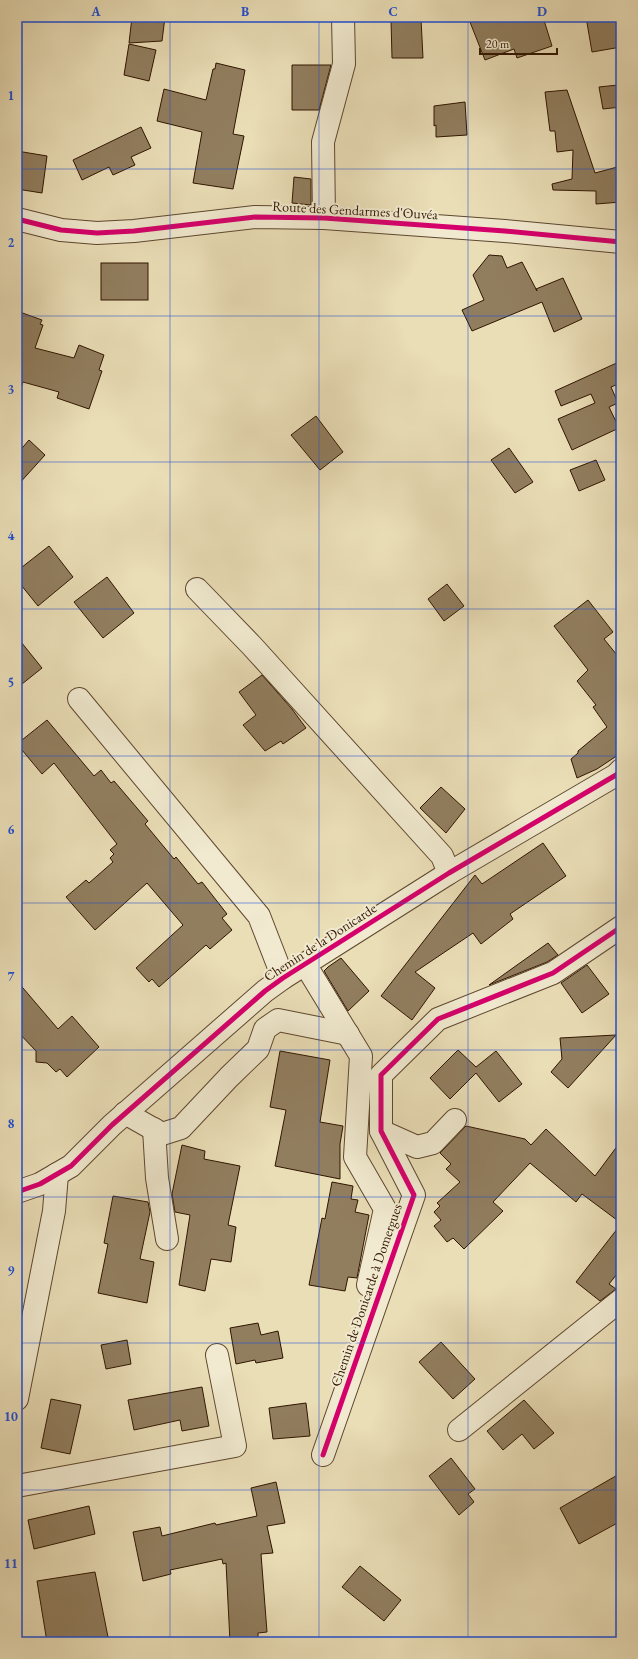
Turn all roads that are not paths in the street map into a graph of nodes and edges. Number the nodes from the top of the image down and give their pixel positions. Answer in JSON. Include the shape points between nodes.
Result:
{"nodes":[{"id":1,"x":343,"y":17,"type":"edge"},
{"id":2,"x":324,"y":218,"type":"junction"},
{"id":3,"x":17,"y":219,"type":"edge"},
{"id":4,"x":621,"y":242,"type":"edge"},
{"id":5,"x":197,"y":589,"type":"dead end"},
{"id":6,"x":79,"y":699,"type":"dead end"},
{"id":7,"x":621,"y":770,"type":"edge"},
{"id":8,"x":449,"y":873,"type":"junction"},
{"id":9,"x":621,"y":927,"type":"edge"},
{"id":10,"x":305,"y":964,"type":"junction"},
{"id":11,"x":283,"y":978,"type":"junction"},
{"id":12,"x":348,"y":1034,"type":"junction"},
{"id":13,"x":125,"y":1113,"type":"junction"},
{"id":14,"x":455,"y":1120,"type":"dead end"},
{"id":15,"x":154,"y":1129,"type":"junction"},
{"id":16,"x":381,"y":1131,"type":"junction"},
{"id":17,"x":57,"y":1174,"type":"junction"},
{"id":18,"x":17,"y":1192,"type":"edge"},
{"id":19,"x":167,"y":1239,"type":"dead end"},
{"id":20,"x":368,"y":1285,"type":"dead end"},
{"id":21,"x":621,"y":1300,"type":"edge"},
{"id":22,"x":217,"y":1355,"type":"dead end"},
{"id":23,"x":17,"y":1399,"type":"edge"},
{"id":24,"x":459,"y":1430,"type":"dead end"},
{"id":25,"x":323,"y":1455,"type":"dead end"},
{"id":26,"x":17,"y":1486,"type":"edge"}],
"edges":[{"from":1,"to":2,"type":"street","via":[[344,64],[323,142]]},
{"from":2,"to":3,"type":"street","name":"Route des Gendarmes d'Ouvéa","via":[[254,217],[97,233],[61,230]]},
{"from":2,"to":4,"type":"street","name":"Route des Gendarmes d'Ouvéa"},
{"from":5,"to":8,"type":"street","via":[[442,856]]},
{"from":6,"to":11,"type":"street","via":[[259,916]]},
{"from":7,"to":8,"type":"street","name":"Chemin de la Donicarde"},
{"from":8,"to":10,"type":"street","name":"Chemin de la Donicarde"},
{"from":9,"to":16,"type":"street","name":"Chemin de Donicarde à Domergues","via":[[553,973],[438,1019],[381,1075]]},
{"from":10,"to":11,"type":"street","name":"Chemin de la Donicarde"},
{"from":10,"to":12,"type":"street"},
{"from":11,"to":13,"type":"street","name":"Chemin de la Donicarde"},
{"from":12,"to":15,"type":"street","via":[[278,1020],[265,1030],[258,1049],[181,1128],[162,1134]]},
{"from":12,"to":20,"type":"street","via":[[361,1056],[355,1157],[386,1209]]},
{"from":13,"to":15,"type":"street"},
{"from":13,"to":17,"type":"street","name":"Chemin de la Donicarde","via":[[71,1166]]},
{"from":14,"to":16,"type":"street","via":[[433,1143],[416,1147]]},
{"from":15,"to":19,"type":"street","via":[[156,1178]]},
{"from":16,"to":25,"type":"street","name":"Chemin de Donicarde à Domergues","via":[[414,1195]]},
{"from":17,"to":18,"type":"street","name":"Chemin de la Donicarde","via":[[40,1184]]},
{"from":17,"to":23,"type":"street","via":[[54,1211]]},
{"from":21,"to":24,"type":"street"},
{"from":22,"to":26,"type":"street","via":[[235,1446]]}]}
